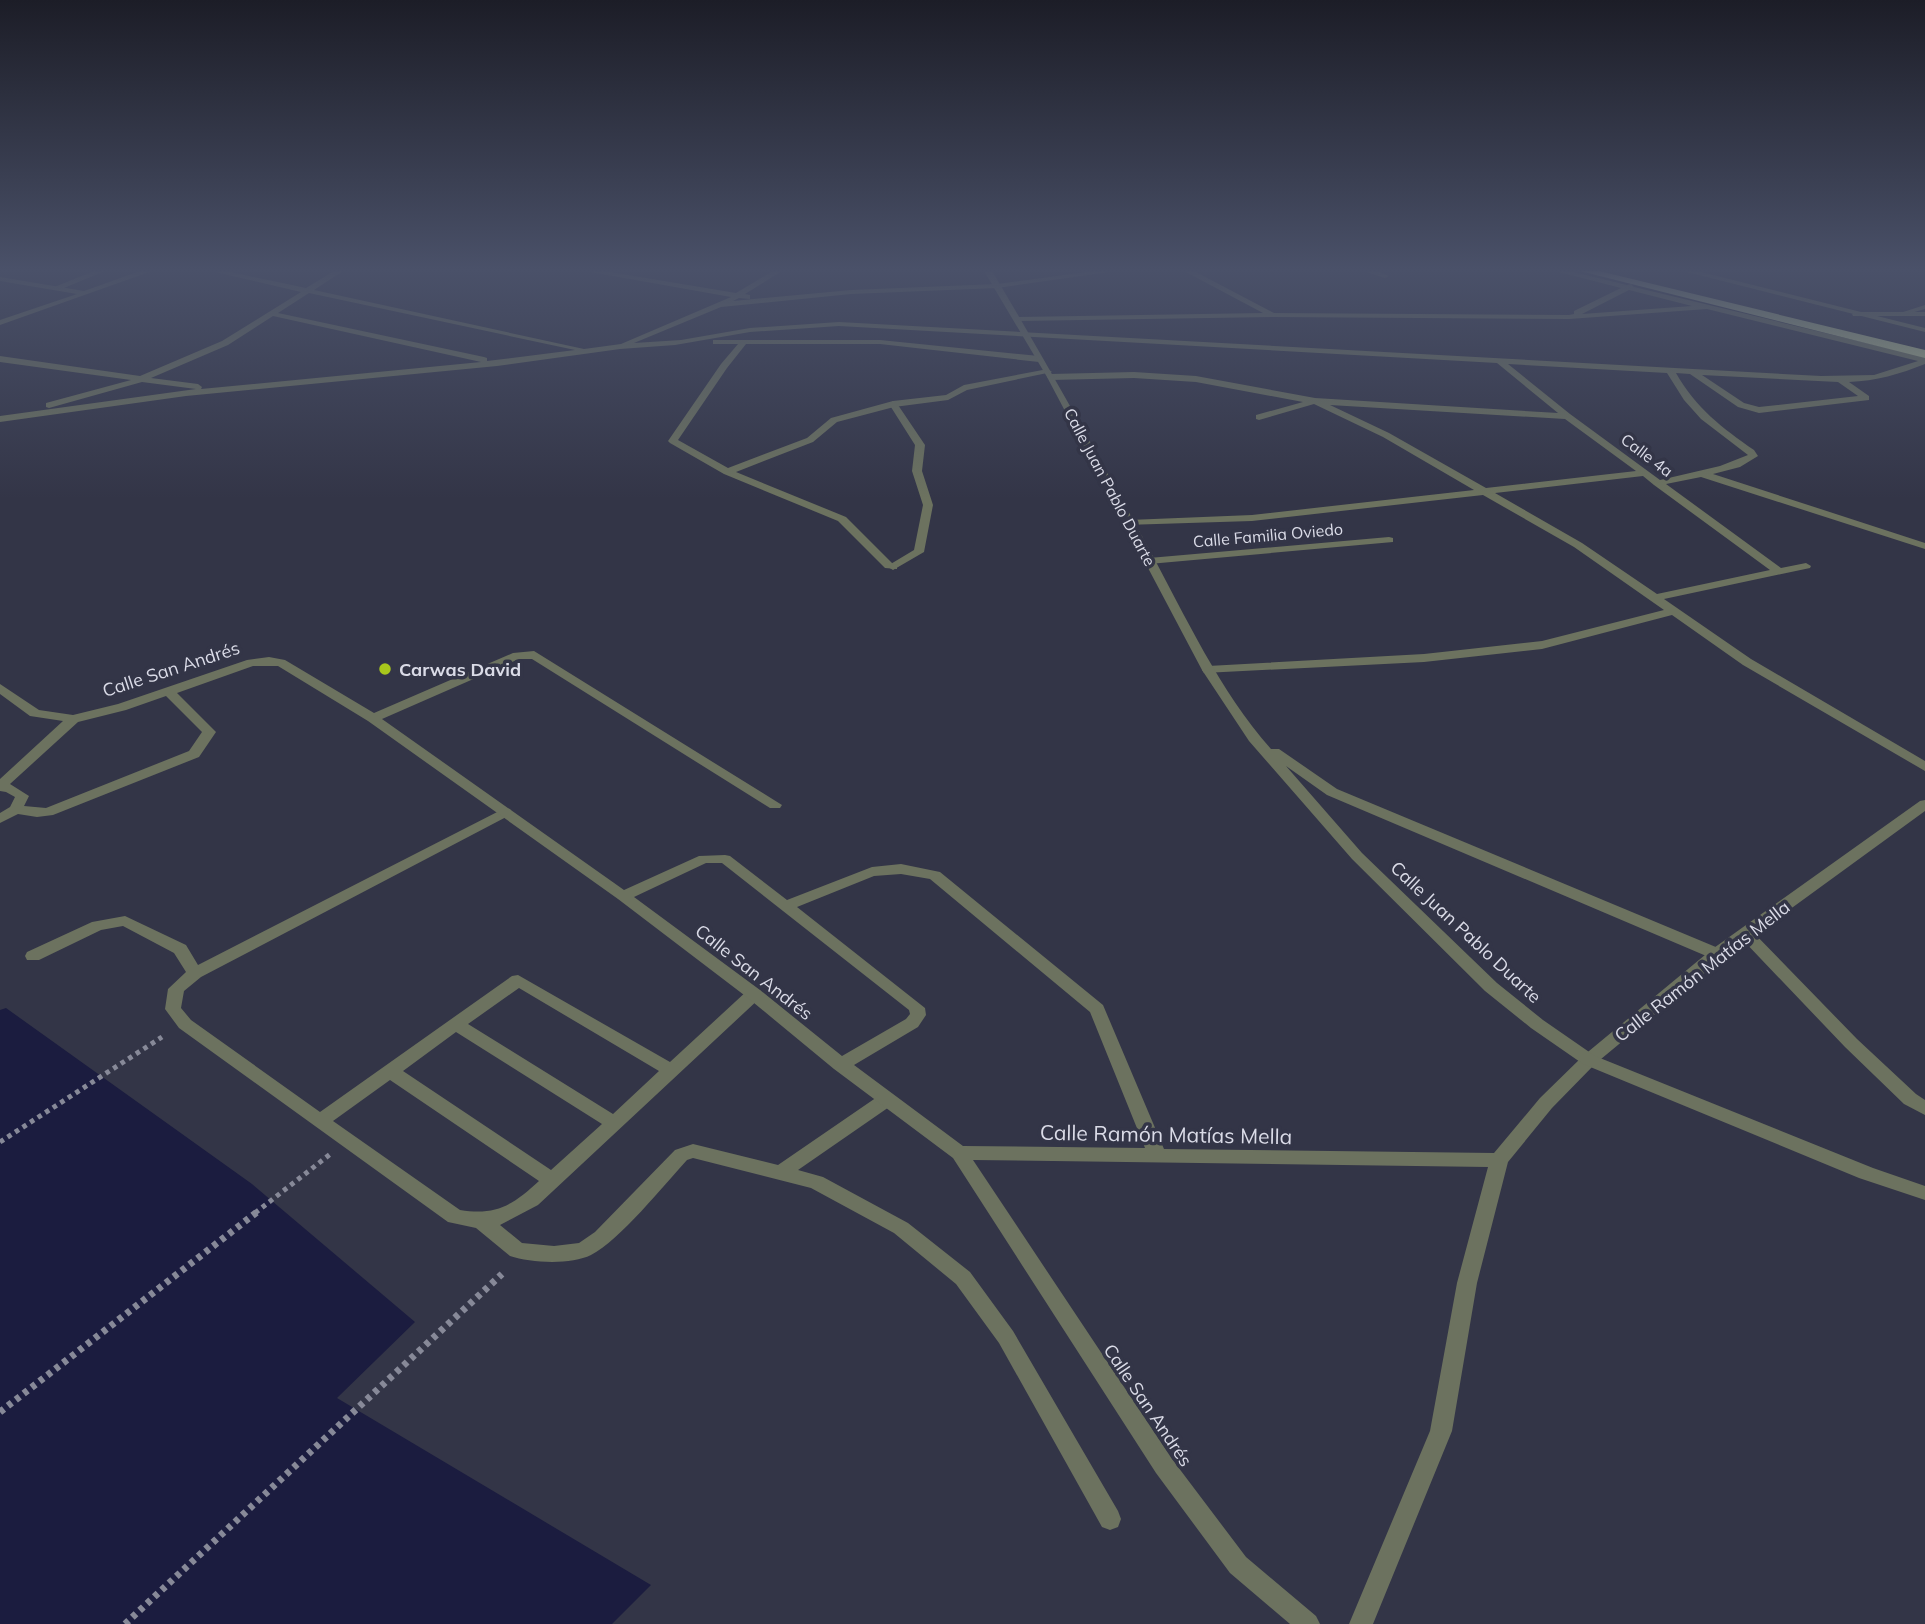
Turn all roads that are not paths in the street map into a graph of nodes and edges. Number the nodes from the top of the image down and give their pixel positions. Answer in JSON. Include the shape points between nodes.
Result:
{"nodes":[{"id":1,"x":218,"y":347,"type":"edge"},
{"id":2,"x":423,"y":347,"type":"edge"},
{"id":3,"x":565,"y":347,"type":"edge"},
{"id":4,"x":620,"y":347,"type":"edge"},
{"id":5,"x":740,"y":347,"type":"edge"},
{"id":6,"x":925,"y":347,"type":"edge"},
{"id":7,"x":1033,"y":347,"type":"edge"},
{"id":8,"x":1239,"y":347,"type":"edge"},
{"id":9,"x":1870,"y":347,"type":"edge"},
{"id":10,"x":1894,"y":347,"type":"edge"},
{"id":11,"x":588,"y":352,"type":"junction"},
{"id":12,"x":1925,"y":354,"type":"edge"},
{"id":13,"x":0,"y":359,"type":"edge"},
{"id":14,"x":1039,"y":359,"type":"junction"},
{"id":15,"x":1498,"y":360,"type":"junction"},
{"id":16,"x":1925,"y":360,"type":"edge"},
{"id":17,"x":497,"y":363,"type":"junction"},
{"id":18,"x":1670,"y":370,"type":"junction"},
{"id":19,"x":1691,"y":372,"type":"junction"},
{"id":20,"x":1050,"y":375,"type":"junction"},
{"id":21,"x":143,"y":378,"type":"junction"},
{"id":22,"x":1841,"y":380,"type":"junction"},
{"id":23,"x":216,"y":391,"type":"junction"},
{"id":24,"x":1315,"y":401,"type":"junction"},
{"id":25,"x":893,"y":404,"type":"junction"},
{"id":26,"x":1567,"y":416,"type":"junction"},
{"id":27,"x":1259,"y":417,"type":"dead end"},
{"id":28,"x":0,"y":419,"type":"edge"},
{"id":29,"x":727,"y":472,"type":"junction"},
{"id":30,"x":1644,"y":472,"type":"junction"},
{"id":31,"x":1700,"y":473,"type":"junction"},
{"id":32,"x":1658,"y":483,"type":"junction"},
{"id":33,"x":1485,"y":491,"type":"junction"},
{"id":34,"x":1129,"y":523,"type":"junction"},
{"id":35,"x":1389,"y":540,"type":"dead end"},
{"id":36,"x":1925,"y":546,"type":"edge"},
{"id":37,"x":1149,"y":561,"type":"junction"},
{"id":38,"x":1806,"y":566,"type":"dead end"},
{"id":39,"x":1780,"y":572,"type":"junction"},
{"id":40,"x":1655,"y":598,"type":"junction"},
{"id":41,"x":1674,"y":611,"type":"junction"},
{"id":42,"x":1208,"y":670,"type":"junction"},
{"id":43,"x":0,"y":688,"type":"edge"},
{"id":44,"x":168,"y":691,"type":"junction"},
{"id":45,"x":373,"y":718,"type":"junction"},
{"id":46,"x":73,"y":719,"type":"junction"},
{"id":47,"x":1254,"y":738,"type":"junction"},
{"id":48,"x":1925,"y":768,"type":"edge"},
{"id":49,"x":0,"y":787,"type":"edge"},
{"id":50,"x":1925,"y":804,"type":"edge"},
{"id":51,"x":775,"y":805,"type":"dead end"},
{"id":52,"x":16,"y":809,"type":"junction"},
{"id":53,"x":505,"y":812,"type":"junction"},
{"id":54,"x":0,"y":819,"type":"edge"},
{"id":55,"x":622,"y":896,"type":"junction"},
{"id":56,"x":785,"y":905,"type":"junction"},
{"id":57,"x":1746,"y":934,"type":"junction"},
{"id":58,"x":1717,"y":954,"type":"junction"},
{"id":59,"x":33,"y":956,"type":"dead end"},
{"id":60,"x":195,"y":973,"type":"junction"},
{"id":61,"x":754,"y":994,"type":"junction"},
{"id":62,"x":456,"y":1024,"type":"junction"},
{"id":63,"x":1589,"y":1060,"type":"junction"},
{"id":64,"x":840,"y":1065,"type":"junction"},
{"id":65,"x":390,"y":1071,"type":"junction"},
{"id":66,"x":672,"y":1071,"type":"junction"},
{"id":67,"x":886,"y":1100,"type":"junction"},
{"id":68,"x":1925,"y":1108,"type":"edge"},
{"id":69,"x":320,"y":1121,"type":"junction"},
{"id":70,"x":614,"y":1123,"type":"junction"},
{"id":71,"x":959,"y":1153,"type":"junction"},
{"id":72,"x":1158,"y":1157,"type":"junction"},
{"id":73,"x":1499,"y":1160,"type":"junction"},
{"id":74,"x":782,"y":1172,"type":"junction"},
{"id":75,"x":552,"y":1180,"type":"junction"},
{"id":76,"x":1925,"y":1193,"type":"edge"},
{"id":77,"x":483,"y":1222,"type":"junction"},
{"id":78,"x":1110,"y":1519,"type":"dead end"},
{"id":79,"x":1308,"y":1624,"type":"edge"},
{"id":80,"x":1361,"y":1624,"type":"edge"}],
"edges":[{"from":1,"to":21,"type":"street"},
{"from":2,"to":17,"type":"street"},
{"from":3,"to":11,"type":"street"},
{"from":4,"to":11,"type":"street"},
{"from":5,"to":29,"type":"street","via":[[673,439]]},
{"from":6,"to":14,"type":"street"},
{"from":7,"to":14,"type":"street","name":"Calle Juan Pablo Duarte"},
{"from":8,"to":15,"type":"street"},
{"from":9,"to":16,"type":"street"},
{"from":10,"to":12,"type":"highway"},
{"from":11,"to":17,"type":"street"},
{"from":13,"to":21,"type":"street"},
{"from":14,"to":20,"type":"street","name":"Calle Juan Pablo Duarte"},
{"from":15,"to":18,"type":"street"},
{"from":15,"to":26,"type":"street","name":"Calle 4a"},
{"from":16,"to":22,"type":"street","via":[[1883,377]]},
{"from":17,"to":23,"type":"street"},
{"from":18,"to":19,"type":"street"},
{"from":18,"to":31,"type":"street","via":[[1694,409],[1753,456]]},
{"from":19,"to":22,"type":"street"},
{"from":19,"to":22,"type":"street","via":[[1741,405],[1759,410],[1866,398]]},
{"from":20,"to":24,"type":"street","via":[[1196,379]]},
{"from":20,"to":25,"type":"street"},
{"from":20,"to":34,"type":"street","name":"Calle Juan Pablo Duarte"},
{"from":21,"to":23,"type":"street"},
{"from":21,"to":28,"type":"street"},
{"from":23,"to":28,"type":"street"},
{"from":24,"to":26,"type":"street"},
{"from":24,"to":27,"type":"street"},
{"from":24,"to":33,"type":"street"},
{"from":25,"to":29,"type":"street","via":[[834,420],[810,440]]},
{"from":25,"to":29,"type":"street","via":[[919,444],[917,471],[928,505],[919,552],[901,565],[889,566],[842,519]]},
{"from":26,"to":30,"type":"street","name":"Calle 4a"},
{"from":30,"to":32,"type":"street","name":"Calle 4a"},
{"from":30,"to":33,"type":"street"},
{"from":31,"to":32,"type":"street"},
{"from":31,"to":36,"type":"street"},
{"from":32,"to":39,"type":"street","name":"Calle 4a"},
{"from":33,"to":34,"type":"street","via":[[1252,518]]},
{"from":33,"to":40,"type":"street","via":[[1578,545]]},
{"from":34,"to":37,"type":"street","name":"Calle Juan Pablo Duarte"},
{"from":35,"to":37,"type":"street","name":"Calle Familia Oviedo"},
{"from":37,"to":42,"type":"street","name":"Calle Juan Pablo Duarte"},
{"from":38,"to":39,"type":"street"},
{"from":39,"to":40,"type":"street"},
{"from":40,"to":41,"type":"street"},
{"from":41,"to":42,"type":"street","via":[[1542,645],[1424,658]]},
{"from":41,"to":48,"type":"street","via":[[1747,662]]},
{"from":42,"to":47,"type":"street","name":"Calle Juan Pablo Duarte"},
{"from":43,"to":46,"type":"street","name":"Calle San Andrés","via":[[35,713]]},
{"from":44,"to":45,"type":"street","name":"Calle San Andrés","via":[[269,661],[281,663]]},
{"from":44,"to":46,"type":"street","name":"Calle San Andrés"},
{"from":44,"to":52,"type":"street","via":[[209,732],[194,754],[48,811]]},
{"from":45,"to":51,"type":"street","via":[[517,656],[534,655]]},
{"from":45,"to":53,"type":"street","name":"Calle San Andrés"},
{"from":46,"to":49,"type":"street"},
{"from":47,"to":58,"type":"street","name":"Calle Juan Pablo Duarte","via":[[1332,792]]},
{"from":47,"to":63,"type":"street","name":"Calle Juan Pablo Duarte","via":[[1357,856],[1491,988]]},
{"from":49,"to":52,"type":"street","via":[[22,796]]},
{"from":50,"to":57,"type":"street","name":"Calle Ramón Matías Mella"},
{"from":52,"to":54,"type":"street"},
{"from":53,"to":55,"type":"street","name":"Calle San Andrés"},
{"from":53,"to":60,"type":"street"},
{"from":55,"to":56,"type":"street","via":[[716,857]]},
{"from":55,"to":61,"type":"street","name":"Calle San Andrés"},
{"from":56,"to":64,"type":"street","via":[[917,1008],[912,1023]]},
{"from":56,"to":72,"type":"street","via":[[872,872],[901,869],[934,875],[1097,1009]]},
{"from":57,"to":58,"type":"street","name":"Calle Ramón Matías Mella"},
{"from":57,"to":68,"type":"street","via":[[1851,1044],[1910,1100]]},
{"from":58,"to":63,"type":"street","name":"Calle Ramón Matías Mella"},
{"from":59,"to":60,"type":"street","via":[[97,926],[125,921],[180,949]]},
{"from":60,"to":69,"type":"street","via":[[176,989],[173,1009],[185,1024]]},
{"from":61,"to":64,"type":"street","name":"Calle San Andrés"},
{"from":61,"to":66,"type":"street"},
{"from":62,"to":65,"type":"street"},
{"from":62,"to":66,"type":"street","via":[[519,980]]},
{"from":62,"to":70,"type":"street"},
{"from":63,"to":73,"type":"street","name":"Calle Ramón Matías Mella"},
{"from":63,"to":76,"type":"street","name":"Calle Juan Pablo Duarte"},
{"from":64,"to":67,"type":"street","name":"Calle San Andrés"},
{"from":65,"to":69,"type":"street"},
{"from":65,"to":75,"type":"street"},
{"from":66,"to":70,"type":"street"},
{"from":67,"to":71,"type":"street","name":"Calle San Andrés"},
{"from":67,"to":74,"type":"street"},
{"from":69,"to":77,"type":"street","via":[[455,1217]]},
{"from":70,"to":75,"type":"street"},
{"from":71,"to":72,"type":"street","name":"Calle Ramón Matías Mella"},
{"from":71,"to":79,"type":"street","name":"Calle San Andrés","via":[[1164,1466],[1238,1565]]},
{"from":72,"to":73,"type":"street","name":"Calle Ramón Matías Mella"},
{"from":73,"to":80,"type":"street","name":"Calle Ramón Matías Mella","via":[[1467,1283],[1441,1431]]},
{"from":74,"to":77,"type":"street","via":[[693,1151],[681,1155],[602,1238],[583,1250],[554,1254],[517,1250]]},
{"from":74,"to":78,"type":"street","via":[[816,1182],[901,1228],[963,1278],[1006,1337]]},
{"from":75,"to":77,"type":"street","via":[[504,1217]]}]}
